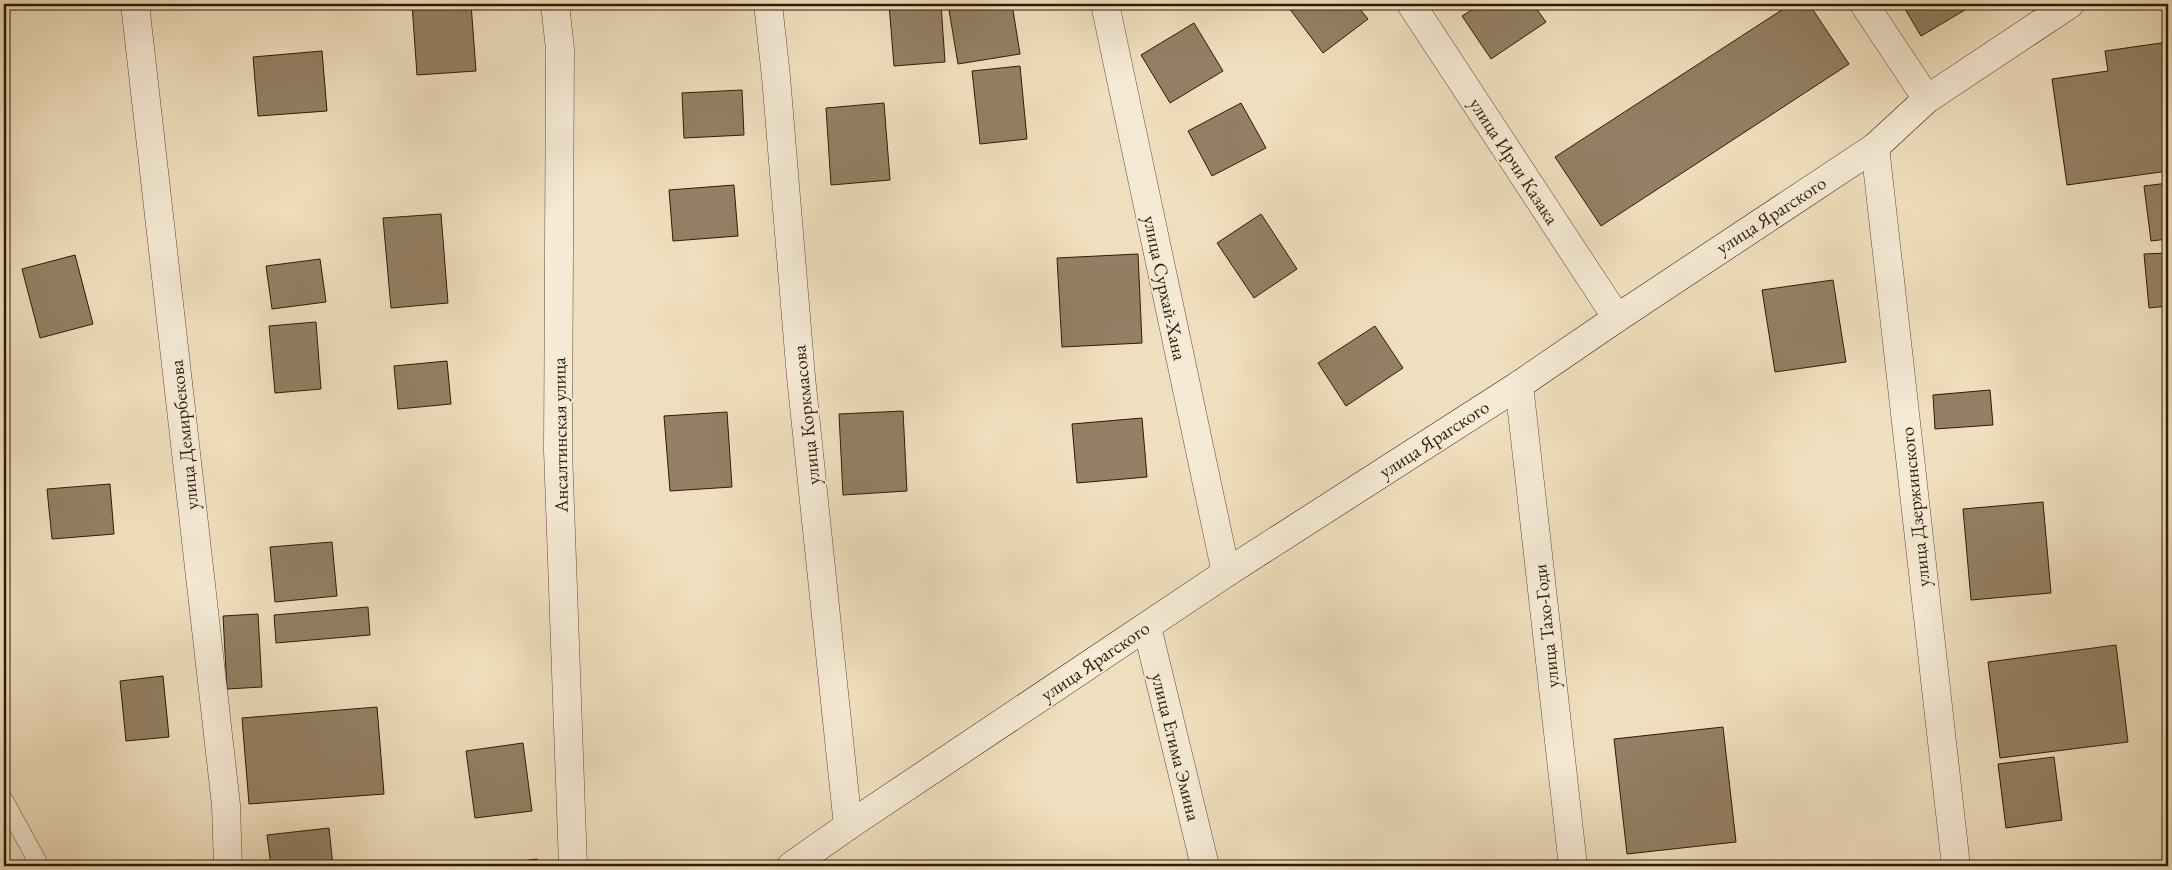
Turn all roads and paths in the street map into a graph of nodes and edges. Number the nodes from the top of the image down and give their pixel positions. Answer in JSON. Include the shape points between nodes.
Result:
{"nodes":[{"id":1,"x":135,"y":4,"type":"edge"},
{"id":2,"x":555,"y":4,"type":"edge"},
{"id":3,"x":768,"y":4,"type":"edge"},
{"id":4,"x":1105,"y":4,"type":"edge"},
{"id":5,"x":1411,"y":4,"type":"edge"},
{"id":6,"x":1864,"y":4,"type":"edge"},
{"id":7,"x":2070,"y":4,"type":"edge"},
{"id":8,"x":1928,"y":99,"type":"junction"},
{"id":9,"x":1875,"y":147,"type":"junction"},
{"id":10,"x":1617,"y":318,"type":"junction"},
{"id":11,"x":1519,"y":385,"type":"junction"},
{"id":12,"x":1226,"y":573,"type":"junction"},
{"id":13,"x":1146,"y":627,"type":"junction"},
{"id":14,"x":4,"y":800,"type":"edge"},
{"id":15,"x":848,"y":826,"type":"junction"},
{"id":16,"x":40,"y":866,"type":"edge"},
{"id":17,"x":228,"y":866,"type":"edge"},
{"id":18,"x":573,"y":866,"type":"edge"},
{"id":19,"x":791,"y":866,"type":"edge"},
{"id":20,"x":1205,"y":866,"type":"edge"},
{"id":21,"x":1573,"y":866,"type":"edge"},
{"id":22,"x":1956,"y":866,"type":"edge"}],
"edges":[{"from":1,"to":17,"type":"street","name":"улица Демирбекова","via":[[226,805]]},
{"from":2,"to":18,"type":"street","name":"Ансалтинская улица","via":[[560,49],[558,450]]},
{"from":3,"to":15,"type":"street","name":"улица Коркмасова","via":[[801,377]]},
{"from":4,"to":12,"type":"street","name":"улица Сурхай-Хана"},
{"from":5,"to":10,"type":"street","name":"улица Ирчи Казака"},
{"from":6,"to":8,"type":"street"},
{"from":7,"to":8,"type":"street","name":"улица Ярагского"},
{"from":8,"to":9,"type":"street","name":"улица Ярагского"},
{"from":9,"to":10,"type":"street","name":"улица Ярагского"},
{"from":9,"to":22,"type":"street","name":"улица Дзержинского"},
{"from":10,"to":11,"type":"street","name":"улица Ярагского"},
{"from":11,"to":12,"type":"street","name":"улица Ярагского"},
{"from":11,"to":21,"type":"street","name":"улица Тахо-Годи"},
{"from":12,"to":13,"type":"street","name":"улица Ярагского"},
{"from":13,"to":15,"type":"street","name":"улица Ярагского"},
{"from":13,"to":20,"type":"street","name":"улица Етима Эмина"},
{"from":14,"to":16,"type":"lane"},
{"from":15,"to":19,"type":"street","name":"улица Ярагского"}]}
